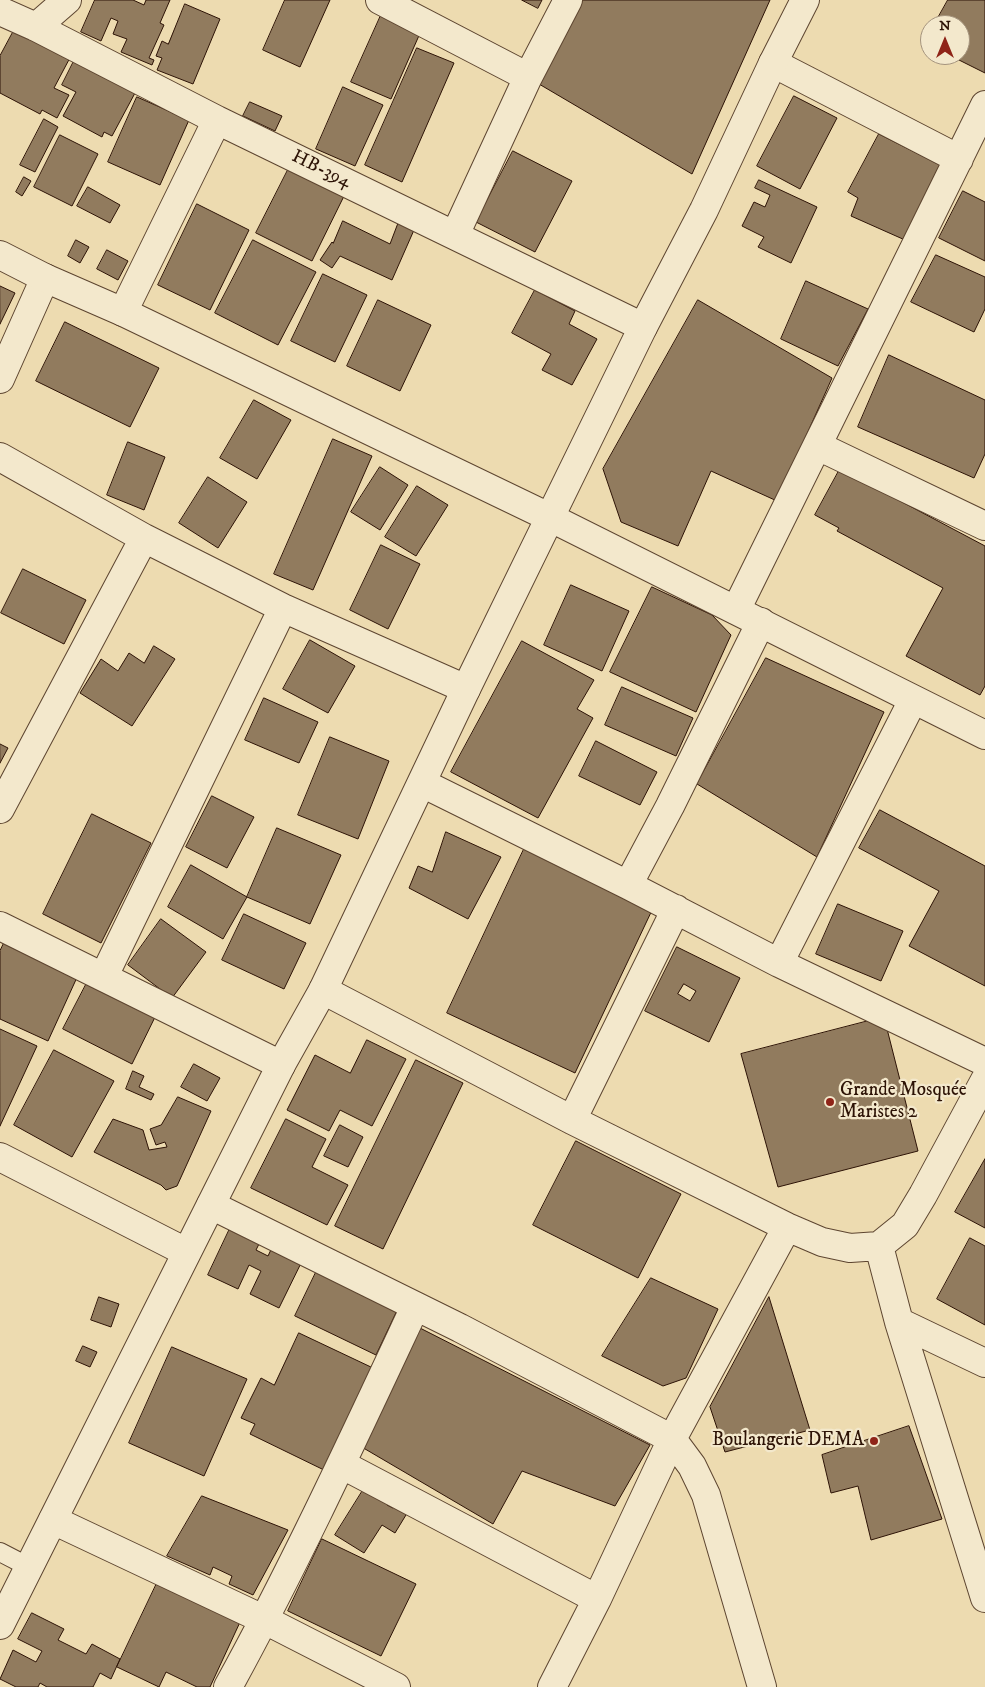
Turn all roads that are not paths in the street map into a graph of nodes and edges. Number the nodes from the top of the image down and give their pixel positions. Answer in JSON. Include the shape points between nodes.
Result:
{"nodes":[{"id":1,"x":67,"y":0,"type":"edge"},
{"id":2,"x":380,"y":0,"type":"edge"},
{"id":3,"x":568,"y":0,"type":"edge"},
{"id":4,"x":806,"y":0,"type":"edge"},
{"id":5,"x":0,"y":11,"type":"edge"},
{"id":6,"x":36,"y":27,"type":"junction"},
{"id":7,"x":773,"y":63,"type":"junction"},
{"id":8,"x":528,"y":77,"type":"junction"},
{"id":9,"x":985,"y":106,"type":"edge"},
{"id":10,"x":217,"y":120,"type":"junction"},
{"id":11,"x":959,"y":159,"type":"junction"},
{"id":12,"x":455,"y":235,"type":"junction"},
{"id":13,"x":0,"y":255,"type":"edge"},
{"id":14,"x":46,"y":278,"type":"junction"},
{"id":15,"x":123,"y":312,"type":"junction"},
{"id":16,"x":643,"y":327,"type":"junction"},
{"id":17,"x":0,"y":379,"type":"edge"},
{"id":18,"x":818,"y":446,"type":"junction"},
{"id":19,"x":0,"y":457,"type":"edge"},
{"id":20,"x":982,"y":517,"type":"edge"},
{"id":21,"x":551,"y":518,"type":"junction"},
{"id":22,"x":144,"y":538,"type":"junction"},
{"id":23,"x":283,"y":608,"type":"junction"},
{"id":24,"x":736,"y":610,"type":"junction"},
{"id":25,"x":761,"y":622,"type":"junction"},
{"id":26,"x":466,"y":689,"type":"junction"},
{"id":27,"x":913,"y":700,"type":"junction"},
{"id":28,"x":985,"y":735,"type":"edge"},
{"id":29,"x":422,"y":783,"type":"junction"},
{"id":30,"x":0,"y":809,"type":"edge"},
{"id":31,"x":628,"y":885,"type":"junction"},
{"id":32,"x":676,"y":909,"type":"junction"},
{"id":33,"x":0,"y":926,"type":"edge"},
{"id":34,"x":779,"y":963,"type":"junction"},
{"id":35,"x":104,"y":976,"type":"junction"},
{"id":36,"x":323,"y":990,"type":"junction"},
{"id":37,"x":985,"y":1062,"type":"edge"},
{"id":38,"x":281,"y":1065,"type":"junction"},
{"id":39,"x":985,"y":1080,"type":"edge"},
{"id":40,"x":572,"y":1120,"type":"junction"},
{"id":41,"x":0,"y":1157,"type":"edge"},
{"id":42,"x":211,"y":1204,"type":"junction"},
{"id":43,"x":787,"y":1227,"type":"junction"},
{"id":44,"x":879,"y":1246,"type":"junction"},
{"id":45,"x":186,"y":1252,"type":"junction"},
{"id":46,"x":415,"y":1306,"type":"junction"},
{"id":47,"x":899,"y":1322,"type":"junction"},
{"id":48,"x":985,"y":1363,"type":"edge"},
{"id":49,"x":672,"y":1439,"type":"junction"},
{"id":50,"x":341,"y":1464,"type":"junction"},
{"id":51,"x":53,"y":1520,"type":"junction"},
{"id":52,"x":0,"y":1552,"type":"edge"},
{"id":53,"x":29,"y":1567,"type":"junction"},
{"id":54,"x":985,"y":1598,"type":"edge"},
{"id":55,"x":597,"y":1599,"type":"junction"},
{"id":56,"x":264,"y":1620,"type":"junction"},
{"id":57,"x":0,"y":1625,"type":"edge"},
{"id":58,"x":228,"y":1687,"type":"edge"},
{"id":59,"x":396,"y":1687,"type":"edge"},
{"id":60,"x":552,"y":1687,"type":"edge"},
{"id":61,"x":762,"y":1687,"type":"edge"}],
"edges":[{"from":1,"to":6,"type":"street"},
{"from":2,"to":8,"type":"street"},
{"from":3,"to":8,"type":"street"},
{"from":4,"to":7,"type":"street"},
{"from":5,"to":6,"type":"street","name":"HB-394"},
{"from":6,"to":10,"type":"street","name":"HB-394"},
{"from":7,"to":11,"type":"street"},
{"from":7,"to":16,"type":"street","via":[[704,210]]},
{"from":8,"to":12,"type":"street"},
{"from":9,"to":11,"type":"street"},
{"from":10,"to":12,"type":"street","name":"HB-394"},
{"from":10,"to":15,"type":"street"},
{"from":11,"to":18,"type":"street"},
{"from":12,"to":16,"type":"street","name":"HB-394"},
{"from":13,"to":14,"type":"street"},
{"from":14,"to":15,"type":"street"},
{"from":14,"to":17,"type":"street"},
{"from":15,"to":21,"type":"street"},
{"from":16,"to":21,"type":"street"},
{"from":18,"to":20,"type":"street"},
{"from":18,"to":24,"type":"street"},
{"from":19,"to":22,"type":"street"},
{"from":21,"to":24,"type":"street"},
{"from":21,"to":26,"type":"street"},
{"from":22,"to":23,"type":"street"},
{"from":22,"to":30,"type":"street"},
{"from":23,"to":26,"type":"street"},
{"from":23,"to":35,"type":"street"},
{"from":24,"to":25,"type":"street"},
{"from":25,"to":27,"type":"street"},
{"from":25,"to":31,"type":"street"},
{"from":26,"to":29,"type":"street"},
{"from":27,"to":28,"type":"street"},
{"from":27,"to":34,"type":"street"},
{"from":29,"to":31,"type":"street"},
{"from":29,"to":36,"type":"street"},
{"from":31,"to":32,"type":"street"},
{"from":32,"to":34,"type":"street"},
{"from":32,"to":40,"type":"street"},
{"from":33,"to":35,"type":"street"},
{"from":34,"to":37,"type":"street"},
{"from":35,"to":38,"type":"street"},
{"from":36,"to":38,"type":"street"},
{"from":36,"to":40,"type":"street"},
{"from":38,"to":42,"type":"street"},
{"from":39,"to":44,"type":"street","via":[[923,1196],[904,1225]]},
{"from":40,"to":43,"type":"street"},
{"from":41,"to":45,"type":"street"},
{"from":42,"to":45,"type":"street"},
{"from":42,"to":46,"type":"street"},
{"from":43,"to":44,"type":"street","via":[[822,1242],[850,1248]]},
{"from":43,"to":49,"type":"street"},
{"from":44,"to":47,"type":"street"},
{"from":45,"to":51,"type":"street"},
{"from":46,"to":49,"type":"street"},
{"from":46,"to":50,"type":"street"},
{"from":47,"to":48,"type":"street"},
{"from":47,"to":54,"type":"street"},
{"from":49,"to":55,"type":"street"},
{"from":49,"to":61,"type":"street","via":[[692,1466],[706,1495]]},
{"from":50,"to":55,"type":"street"},
{"from":50,"to":56,"type":"street"},
{"from":51,"to":53,"type":"street"},
{"from":51,"to":56,"type":"street"},
{"from":52,"to":53,"type":"lane"},
{"from":53,"to":57,"type":"street"},
{"from":55,"to":60,"type":"street"},
{"from":56,"to":58,"type":"street"},
{"from":56,"to":59,"type":"street"}]}
